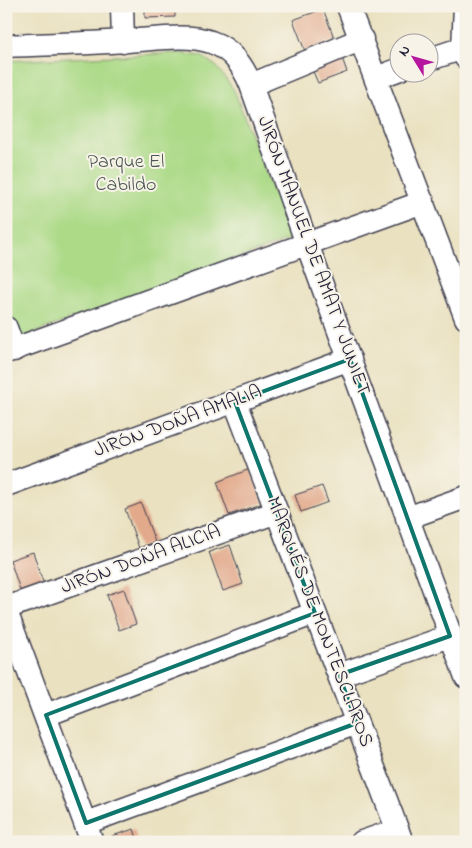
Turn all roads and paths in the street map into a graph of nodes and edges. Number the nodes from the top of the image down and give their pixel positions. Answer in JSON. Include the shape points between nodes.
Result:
{"nodes":[{"id":1,"x":122,"y":6,"type":"edge"},
{"id":2,"x":348,"y":6,"type":"edge"},
{"id":3,"x":465,"y":6,"type":"edge"},
{"id":4,"x":362,"y":38,"type":"junction"},
{"id":5,"x":123,"y":42,"type":"junction"},
{"id":6,"x":6,"y":46,"type":"edge"},
{"id":7,"x":465,"y":53,"type":"edge"},
{"id":8,"x":440,"y":57,"type":"edge"},
{"id":9,"x":390,"y":73,"type":"edge"},
{"id":10,"x":376,"y":78,"type":"junction"},
{"id":11,"x":251,"y":85,"type":"junction"},
{"id":12,"x":423,"y":202,"type":"junction"},
{"id":13,"x":307,"y":244,"type":"junction"},
{"id":14,"x":466,"y":318,"type":"edge"},
{"id":15,"x":6,"y":328,"type":"edge"},
{"id":16,"x":10,"y":351,"type":"edge"},
{"id":17,"x":350,"y":359,"type":"junction"},
{"id":18,"x":235,"y":402,"type":"junction"},
{"id":19,"x":6,"y":485,"type":"edge"},
{"id":20,"x":466,"y":497,"type":"edge"},
{"id":21,"x":277,"y":512,"type":"junction"},
{"id":22,"x":407,"y":518,"type":"junction"},
{"id":23,"x":6,"y":610,"type":"edge"},
{"id":24,"x":315,"y":613,"type":"junction"},
{"id":25,"x":450,"y":636,"type":"junction"},
{"id":26,"x":339,"y":675,"type":"junction"},
{"id":27,"x":466,"y":677,"type":"edge"},
{"id":28,"x":46,"y":715,"type":"junction"},
{"id":29,"x":357,"y":723,"type":"junction"},
{"id":30,"x":89,"y":832,"type":"edge"},
{"id":31,"x":400,"y":836,"type":"edge"},
{"id":32,"x":362,"y":842,"type":"edge"}],
"edges":[{"from":1,"to":5,"type":"street"},
{"from":2,"to":4,"type":"street"},
{"from":3,"to":7,"type":"street"},
{"from":4,"to":10,"type":"street"},
{"from":4,"to":11,"type":"street"},
{"from":5,"to":6,"type":"street","name":"JIRÓN MANUEL DE AMAT Y JUNIET"},
{"from":5,"to":11,"type":"street","name":"JIRÓN MANUEL DE AMAT Y JUNIET","via":[[169,38],[210,41],[234,57]]},
{"from":7,"to":8,"type":"street"},
{"from":9,"to":10,"type":"street"},
{"from":10,"to":12,"type":"street"},
{"from":11,"to":13,"type":"street","name":"JIRÓN MANUEL DE AMAT Y JUNIET"},
{"from":12,"to":13,"type":"street"},
{"from":12,"to":14,"type":"street"},
{"from":13,"to":16,"type":"street"},
{"from":13,"to":17,"type":"street","name":"JIRÓN MANUEL DE AMAT Y JUNIET"},
{"from":15,"to":16,"type":"street"},
{"from":17,"to":18,"type":"street","name":"JIRÓN DOÑA AMALIA"},
{"from":17,"to":22,"type":"street","name":"JIRÓN MANUEL DE AMAT Y JUNIET"},
{"from":18,"to":19,"type":"street","name":"JIRÓN DOÑA AMALIA"},
{"from":18,"to":21,"type":"street","name":"MARQUÉS DE MONTESCLAROS"},
{"from":20,"to":22,"type":"street"},
{"from":21,"to":23,"type":"street","name":"JIRÓN DOÑA ALICIA"},
{"from":21,"to":24,"type":"street","name":"MARQUÉS DE MONTESCLAROS"},
{"from":22,"to":25,"type":"street","name":"JIRÓN MANUEL DE AMAT Y JUNIET"},
{"from":23,"to":28,"type":"street"},
{"from":24,"to":26,"type":"street","name":"MARQUÉS DE MONTESCLAROS"},
{"from":24,"to":28,"type":"street"},
{"from":25,"to":26,"type":"street"},
{"from":25,"to":27,"type":"street","name":"JIRÓN MANUEL DE AMAT Y JUNIET"},
{"from":26,"to":29,"type":"street","name":"MARQUÉS DE MONTESCLAROS"},
{"from":28,"to":30,"type":"street"},
{"from":29,"to":30,"type":"street"},
{"from":29,"to":31,"type":"street","name":"MARQUÉS DE MONTESCLAROS"},
{"from":31,"to":32,"type":"street"}]}
